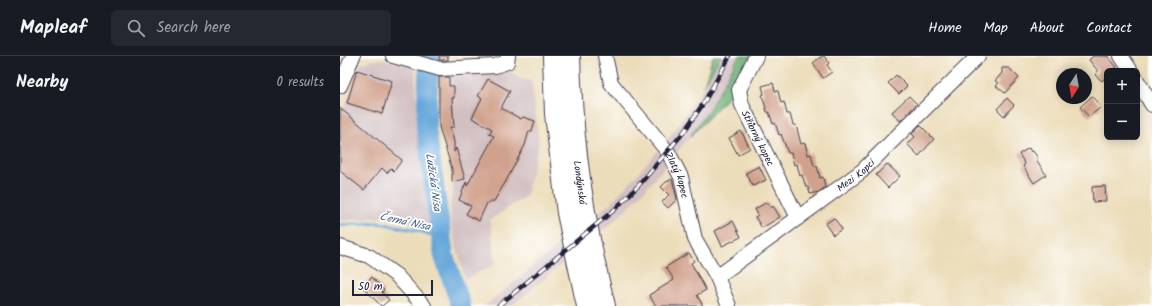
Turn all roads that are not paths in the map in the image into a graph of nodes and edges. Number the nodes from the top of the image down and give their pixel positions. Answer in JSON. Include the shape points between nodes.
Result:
{"nodes":[{"id":1,"x":353,"y":56,"type":"edge"},
{"id":2,"x":393,"y":56,"type":"edge"},
{"id":3,"x":508,"y":56,"type":"edge"},
{"id":4,"x":552,"y":56,"type":"edge"},
{"id":5,"x":570,"y":56,"type":"edge"},
{"id":6,"x":605,"y":56,"type":"edge"},
{"id":7,"x":756,"y":56,"type":"edge"},
{"id":8,"x":978,"y":56,"type":"edge"},
{"id":9,"x":1121,"y":56,"type":"edge"},
{"id":10,"x":1129,"y":68,"type":"edge"},
{"id":11,"x":1140,"y":85,"type":"edge"},
{"id":12,"x":340,"y":86,"type":"edge"},
{"id":13,"x":1152,"y":105,"type":"edge"},
{"id":14,"x":798,"y":218,"type":"junction"},
{"id":15,"x":340,"y":247,"type":"edge"},
{"id":16,"x":717,"y":277,"type":"junction"},
{"id":17,"x":424,"y":306,"type":"edge"},
{"id":18,"x":587,"y":306,"type":"edge"},
{"id":19,"x":605,"y":306,"type":"edge"},
{"id":20,"x":729,"y":306,"type":"edge"}],
"edges":[{"from":1,"to":12,"type":"street"},
{"from":2,"to":3,"type":"street","via":[[440,69],[495,66],[507,62]]},
{"from":4,"to":18,"type":"highway","name":"Londýnská","via":[[555,114],[567,213]]},
{"from":5,"to":19,"type":"highway","name":"Londýnská","via":[[575,140],[585,215]]},
{"from":6,"to":16,"type":"street","name":"Zlatý kopec","via":[[611,83],[668,152],[681,178],[695,239]]},
{"from":7,"to":14,"type":"street","name":"Stříbrný kopec","via":[[739,90],[742,105]]},
{"from":8,"to":14,"type":"street","name":"Mezi Kopci","via":[[862,171]]},
{"from":9,"to":10,"type":"street"},
{"from":11,"to":13,"type":"street"},
{"from":14,"to":16,"type":"street","name":"Mezi Kopci"},
{"from":15,"to":17,"type":"street","via":[[369,256],[398,276]]},
{"from":16,"to":20,"type":"street","name":"Zlatý kopec"}]}
